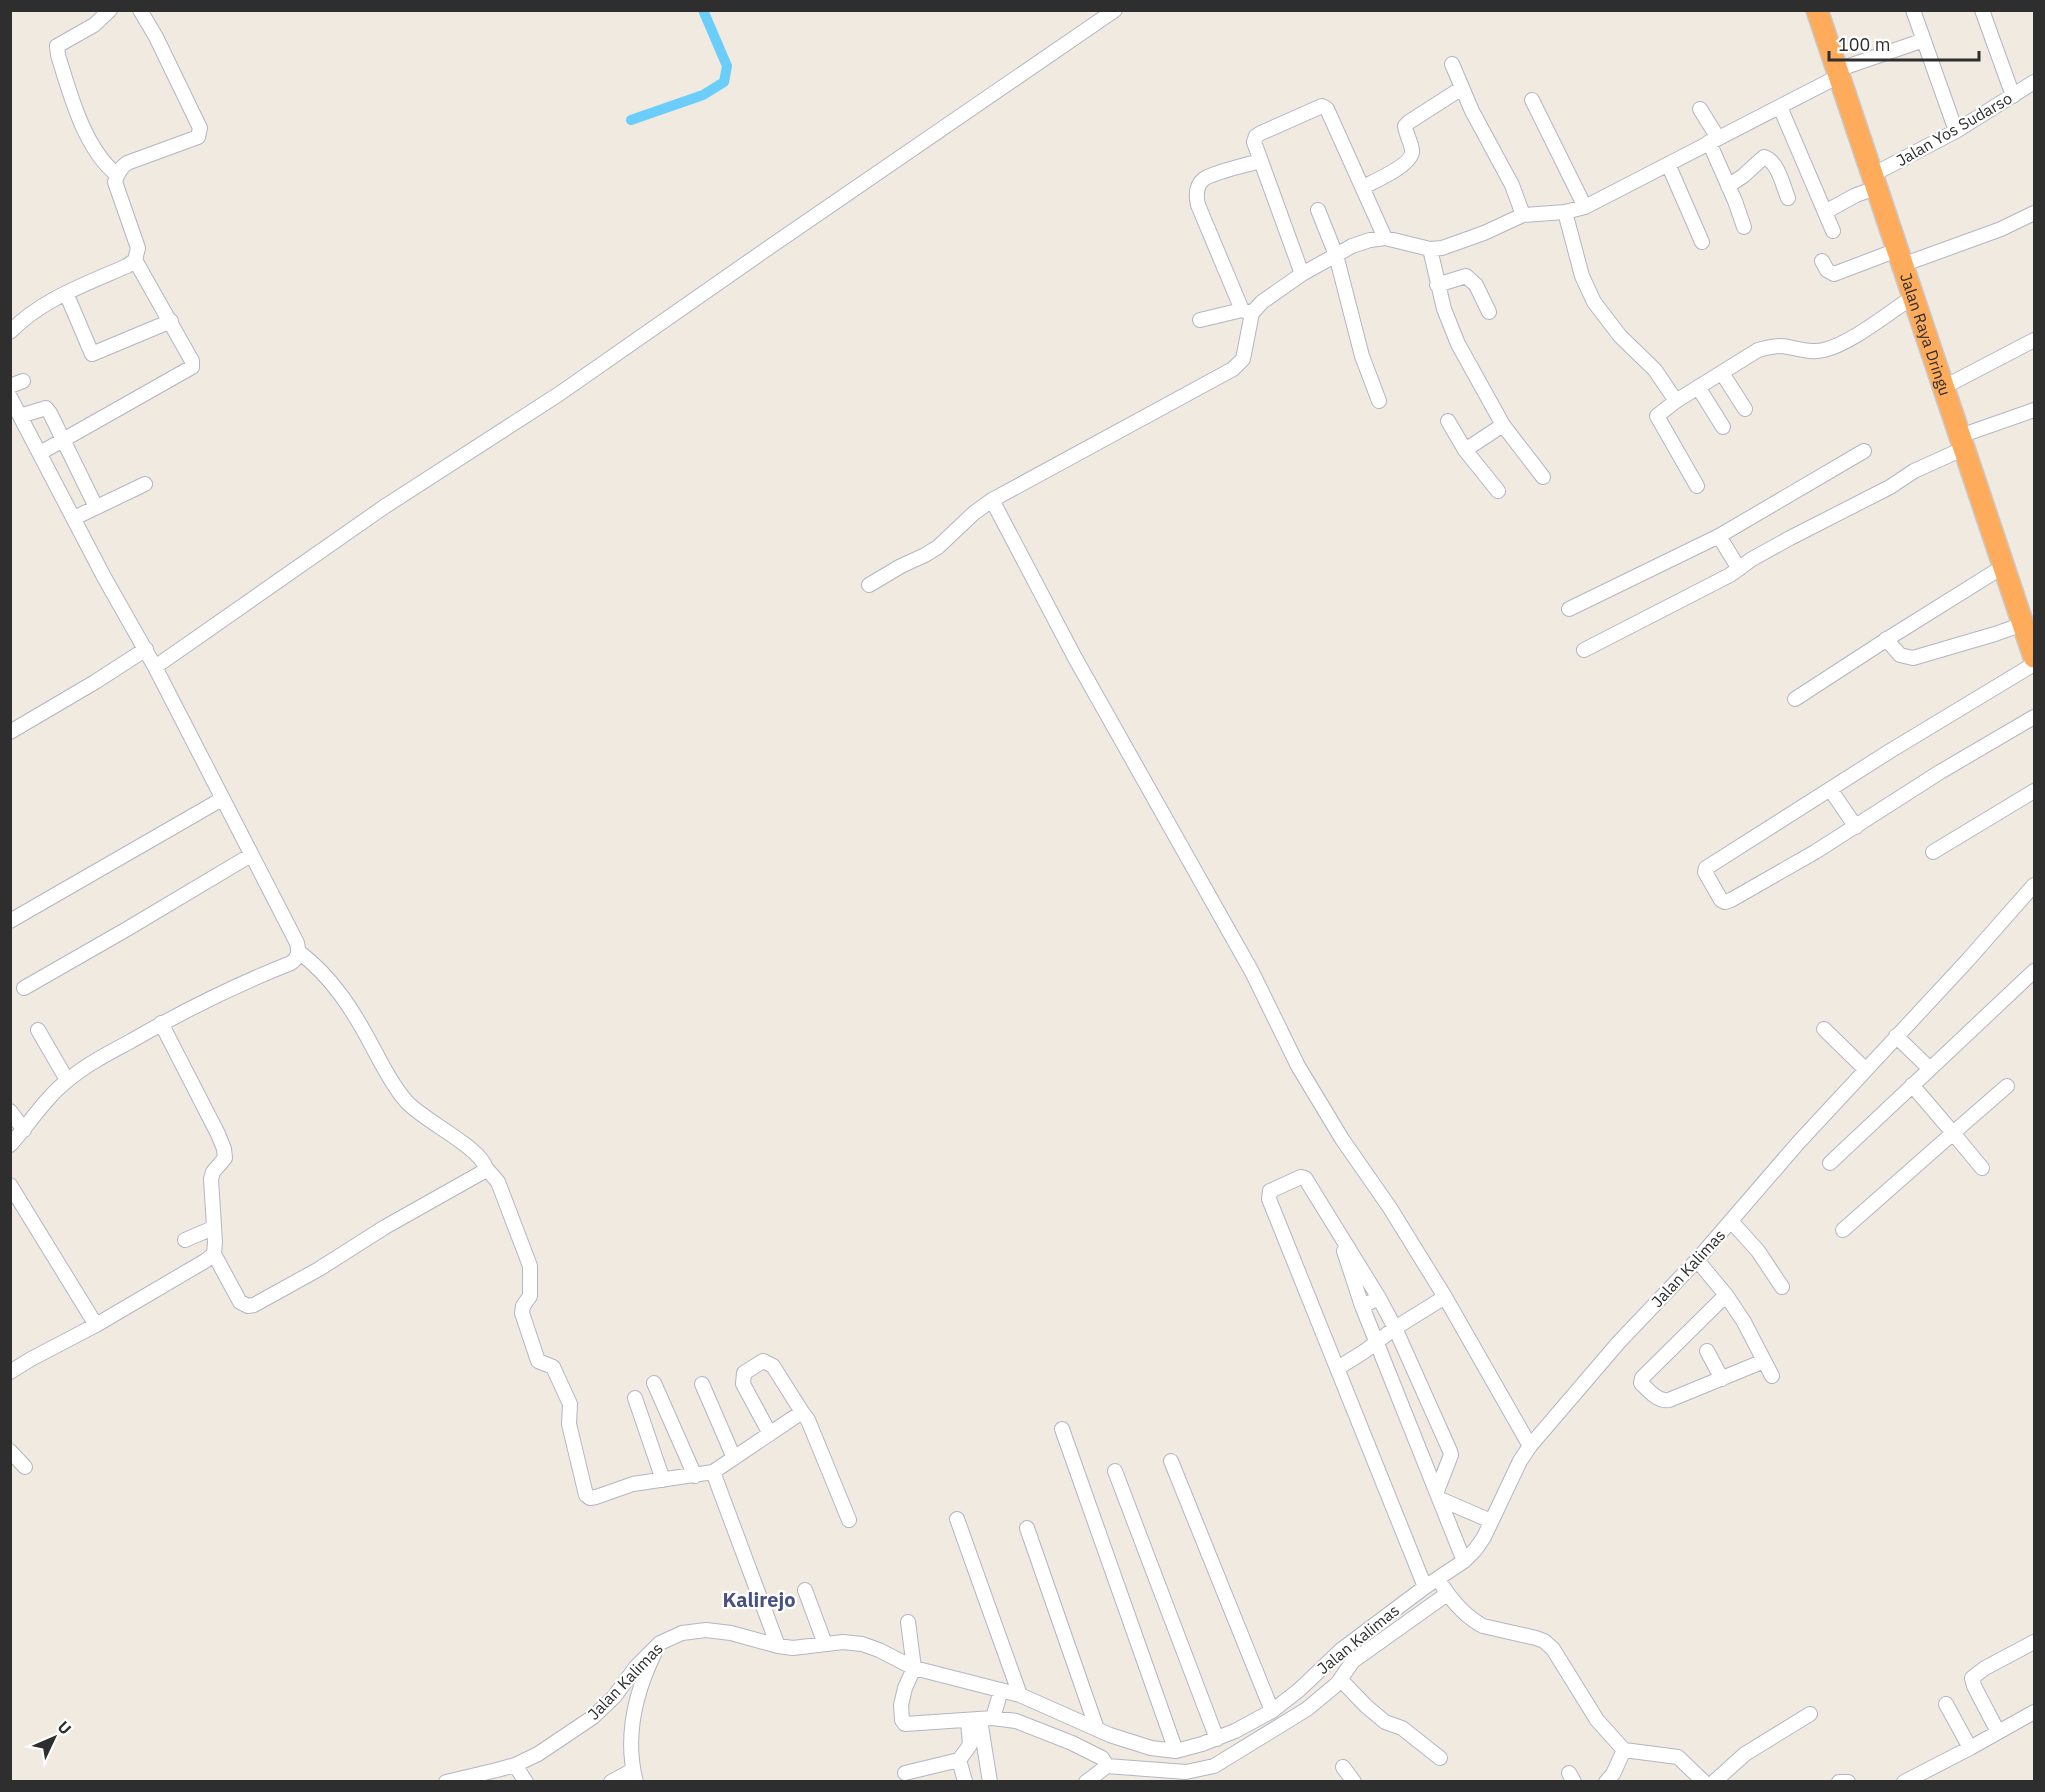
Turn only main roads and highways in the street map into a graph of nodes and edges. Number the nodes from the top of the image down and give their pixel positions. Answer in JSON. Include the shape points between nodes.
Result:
{"nodes":[{"id":1,"x":1817,"y":10,"type":"edge"},
{"id":2,"x":2034,"y":657,"type":"edge"}],
"edges":[{"from":1,"to":2,"type":"highway","name":"Jalan Raya Dringu","via":[[1833,77],[1874,181]]}]}
